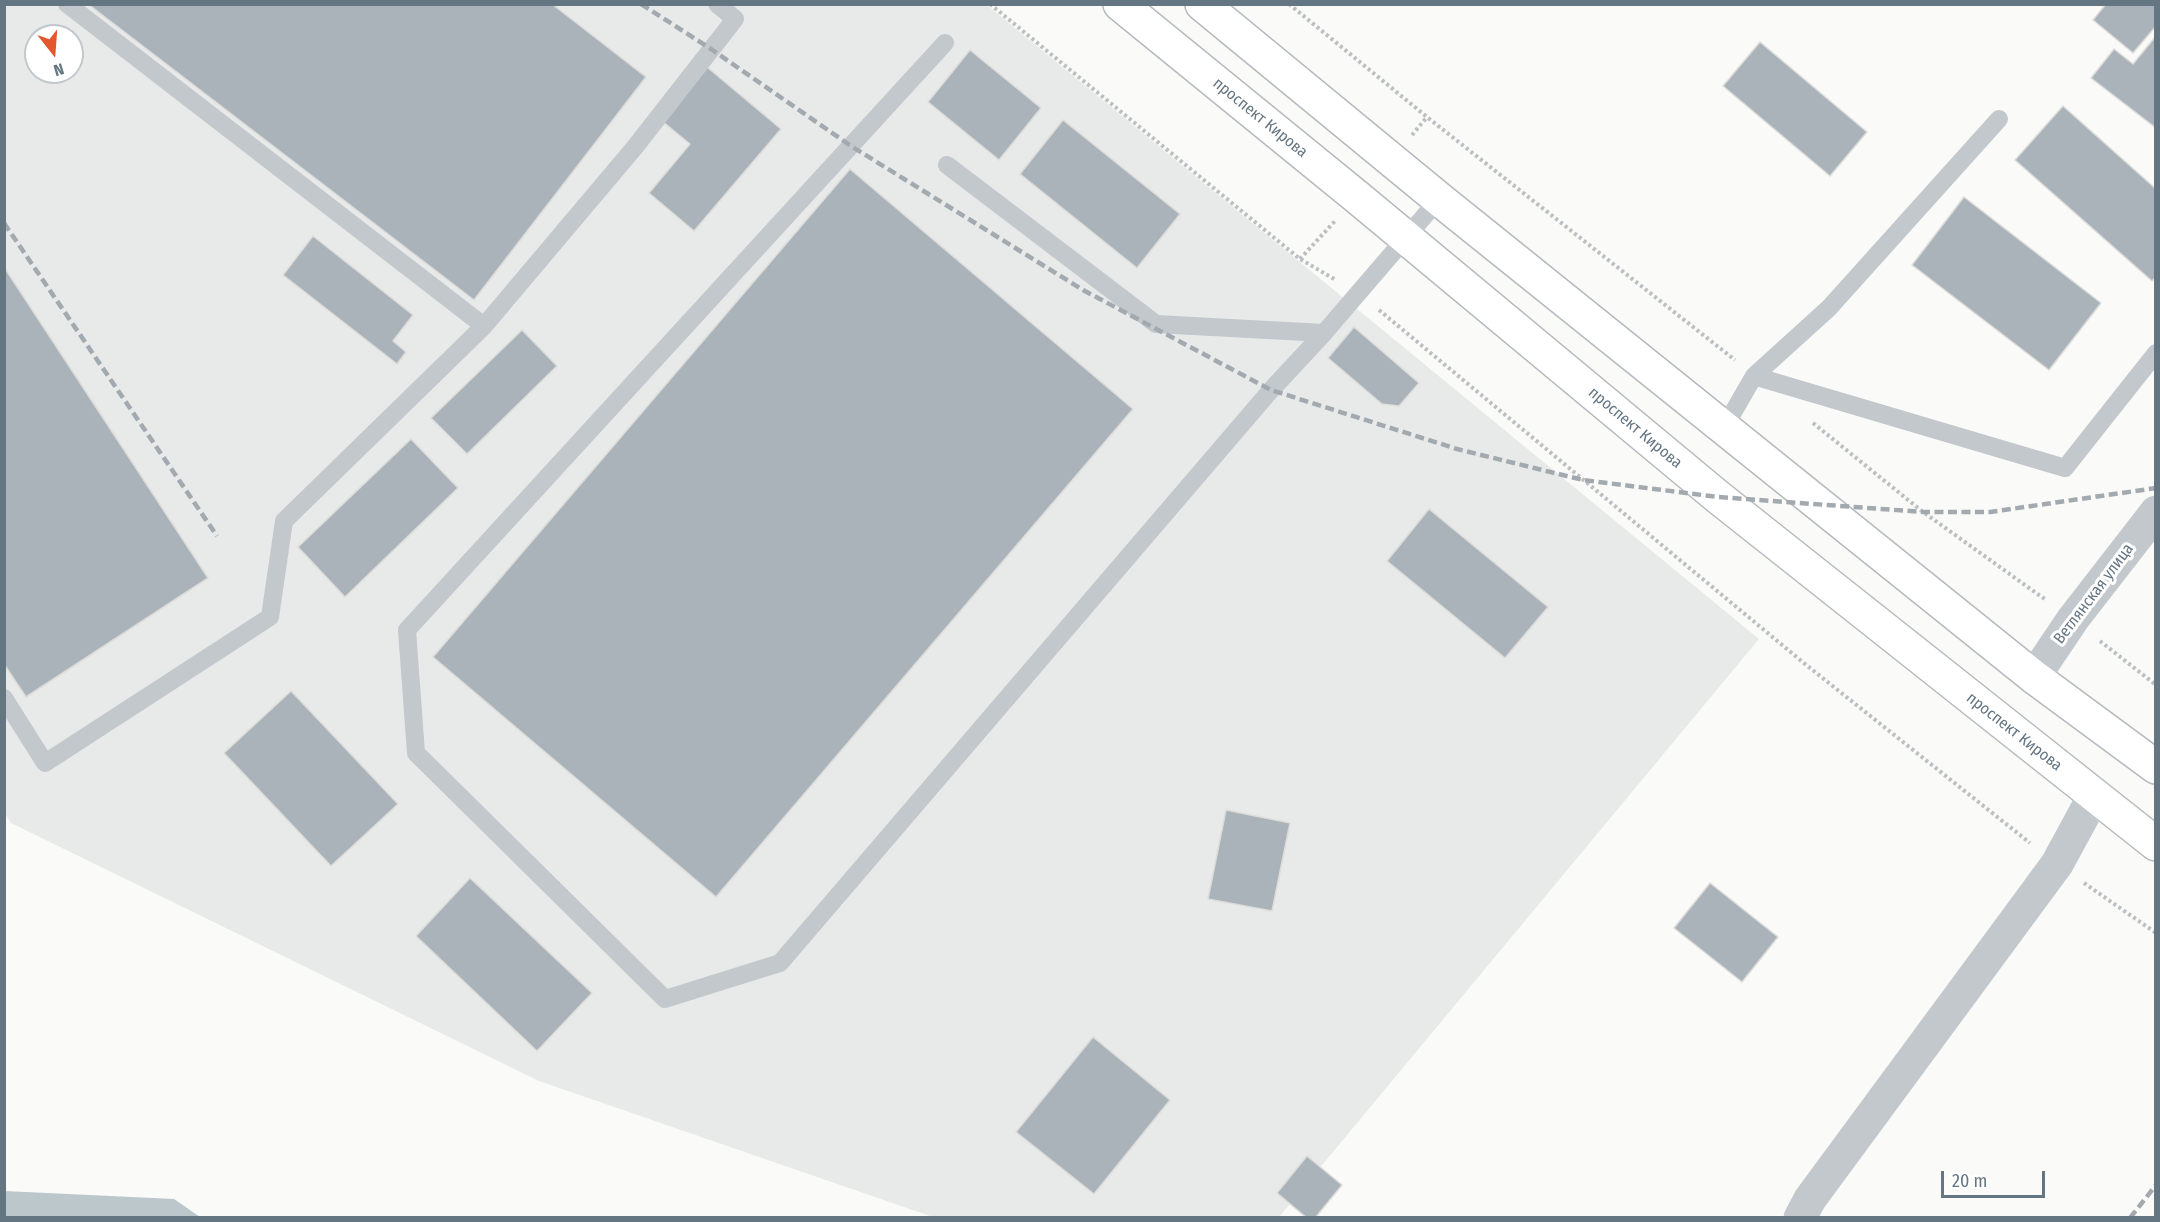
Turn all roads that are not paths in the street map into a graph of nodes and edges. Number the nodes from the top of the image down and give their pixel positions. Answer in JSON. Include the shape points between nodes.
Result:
{"nodes":[{"id":1,"x":67,"y":4,"type":"edge"},
{"id":2,"x":717,"y":4,"type":"edge"},
{"id":3,"x":1120,"y":4,"type":"edge"},
{"id":4,"x":1202,"y":4,"type":"edge"},
{"id":5,"x":945,"y":43,"type":"dead end"},
{"id":6,"x":1999,"y":119,"type":"dead end"},
{"id":7,"x":946,"y":165,"type":"dead end"},
{"id":8,"x":1439,"y":199,"type":"junction"},
{"id":9,"x":1405,"y":238,"type":"junction"},
{"id":10,"x":484,"y":326,"type":"junction"},
{"id":11,"x":1324,"y":333,"type":"junction"},
{"id":12,"x":2156,"y":353,"type":"edge"},
{"id":13,"x":1754,"y":376,"type":"junction"},
{"id":14,"x":1724,"y":428,"type":"junction"},
{"id":15,"x":2156,"y":512,"type":"edge"},
{"id":16,"x":2034,"y":677,"type":"junction"},
{"id":17,"x":4,"y":698,"type":"edge"},
{"id":18,"x":2156,"y":767,"type":"edge"},
{"id":19,"x":2094,"y":795,"type":"junction"},
{"id":20,"x":2156,"y":844,"type":"edge"},
{"id":21,"x":1800,"y":1218,"type":"edge"}],
"edges":[{"from":1,"to":10,"type":"lane"},
{"from":2,"to":10,"type":"lane","via":[[735,19],[635,147]]},
{"from":3,"to":9,"type":"main road","name":"проспект Кирова"},
{"from":4,"to":8,"type":"main road"},
{"from":5,"to":11,"type":"lane","via":[[407,630],[416,753],[665,999],[780,963]]},
{"from":6,"to":13,"type":"lane","via":[[1829,308]]},
{"from":7,"to":11,"type":"lane","via":[[1156,324]]},
{"from":8,"to":9,"type":"lane"},
{"from":8,"to":14,"type":"main road"},
{"from":9,"to":11,"type":"lane"},
{"from":9,"to":19,"type":"main road","name":"проспект Кирова","via":[[1718,497]]},
{"from":10,"to":17,"type":"lane","via":[[284,521],[270,616],[45,763]]},
{"from":12,"to":13,"type":"lane","via":[[2064,468]]},
{"from":13,"to":14,"type":"lane"},
{"from":14,"to":16,"type":"main road"},
{"from":15,"to":16,"type":"street","name":"Ветлянская улица","via":[[2073,619]]},
{"from":16,"to":18,"type":"main road"},
{"from":19,"to":20,"type":"main road","name":"проспект Кирова"},
{"from":19,"to":21,"type":"street","via":[[2057,864],[1810,1199]]}]}
